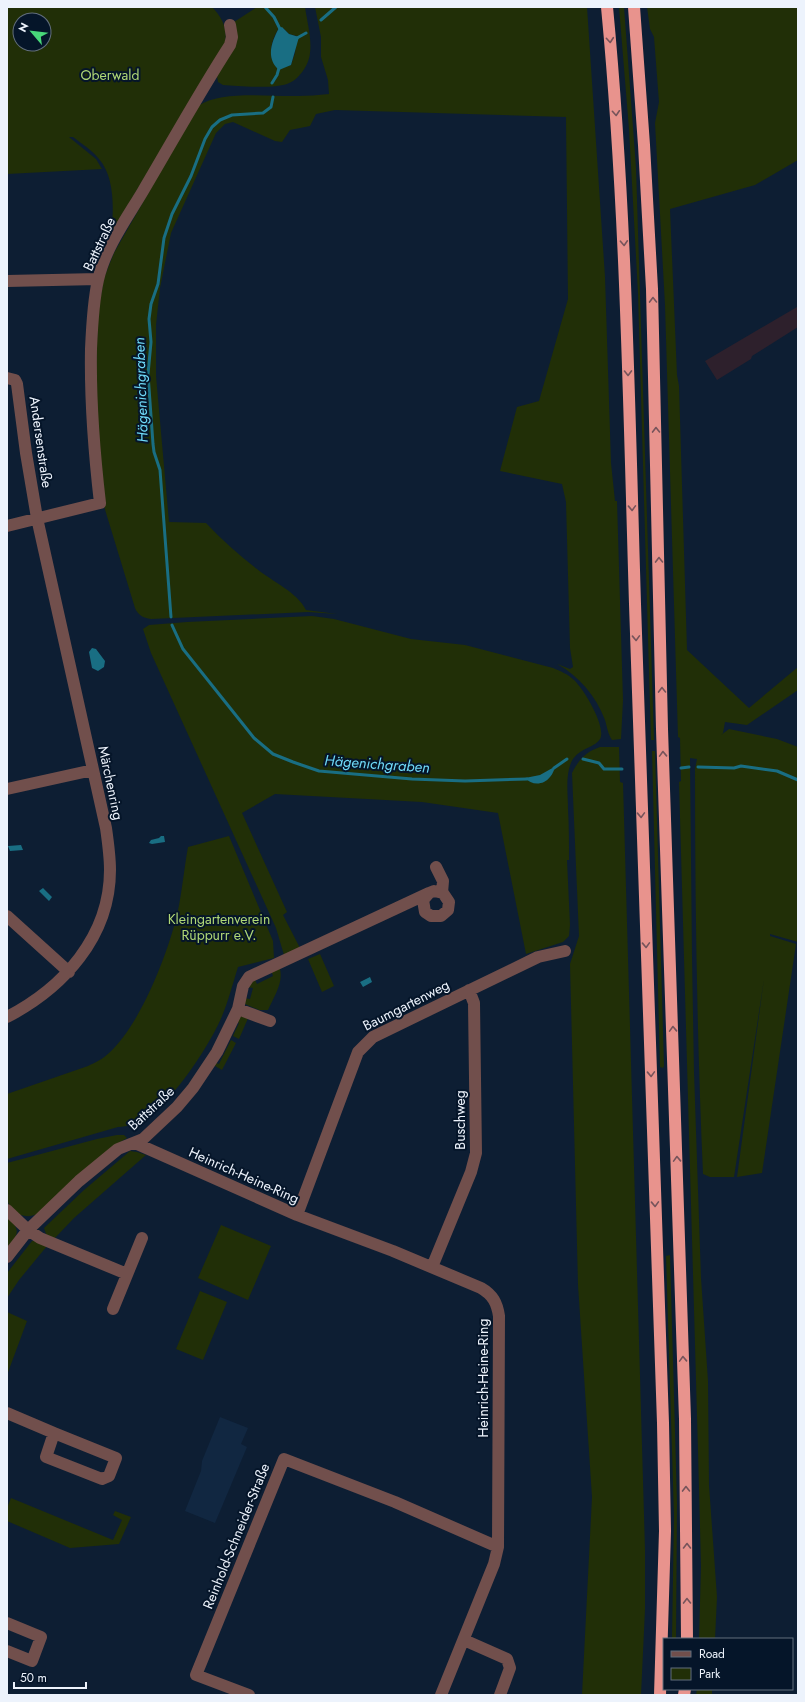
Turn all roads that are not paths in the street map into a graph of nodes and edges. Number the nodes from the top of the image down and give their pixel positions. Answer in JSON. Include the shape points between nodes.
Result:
{"nodes":[{"id":1,"x":607,"y":7,"type":"edge"},
{"id":2,"x":634,"y":7,"type":"edge"},
{"id":3,"x":230,"y":25,"type":"dead end"},
{"id":4,"x":98,"y":278,"type":"junction"},
{"id":5,"x":7,"y":281,"type":"edge"},
{"id":6,"x":7,"y":378,"type":"edge"},
{"id":7,"x":37,"y":518,"type":"junction"},
{"id":8,"x":7,"y":526,"type":"edge"},
{"id":9,"x":93,"y":770,"type":"junction"},
{"id":10,"x":7,"y":789,"type":"edge"},
{"id":11,"x":436,"y":867,"type":"dead end"},
{"id":12,"x":442,"y":892,"type":"junction"},
{"id":13,"x":429,"y":893,"type":"junction"},
{"id":14,"x":7,"y":916,"type":"edge"},
{"id":15,"x":565,"y":951,"type":"dead end"},
{"id":16,"x":69,"y":972,"type":"junction"},
{"id":17,"x":469,"y":990,"type":"junction"},
{"id":18,"x":238,"y":1009,"type":"junction"},
{"id":19,"x":7,"y":1017,"type":"edge"},
{"id":20,"x":270,"y":1021,"type":"dead end"},
{"id":21,"x":135,"y":1144,"type":"junction"},
{"id":22,"x":7,"y":1210,"type":"edge"},
{"id":23,"x":297,"y":1214,"type":"junction"},
{"id":24,"x":28,"y":1230,"type":"junction"},
{"id":25,"x":142,"y":1238,"type":"dead end"},
{"id":26,"x":7,"y":1256,"type":"edge"},
{"id":27,"x":432,"y":1267,"type":"junction"},
{"id":28,"x":128,"y":1274,"type":"junction"},
{"id":29,"x":113,"y":1309,"type":"dead end"},
{"id":30,"x":7,"y":1413,"type":"edge"},
{"id":31,"x":54,"y":1432,"type":"junction"},
{"id":32,"x":498,"y":1547,"type":"junction"},
{"id":33,"x":7,"y":1623,"type":"edge"},
{"id":34,"x":687,"y":1638,"type":"edge"},
{"id":35,"x":464,"y":1640,"type":"junction"},
{"id":36,"x":7,"y":1651,"type":"edge"},
{"id":37,"x":249,"y":1695,"type":"edge"},
{"id":38,"x":441,"y":1695,"type":"edge"},
{"id":39,"x":500,"y":1695,"type":"edge"},
{"id":40,"x":660,"y":1695,"type":"edge"}],
"edges":[{"from":1,"to":40,"type":"highway","one_way":true,"via":[[626,289],[663,1423],[665,1531]]},
{"from":34,"to":2,"type":"highway","one_way":true,"via":[[685,1419],[662,729],[652,289]]},
{"from":3,"to":4,"type":"street","name":"Battstraße","via":[[230,45],[117,235]]},
{"from":4,"to":5,"type":"street"},
{"from":4,"to":7,"type":"street","name":"Battstraße","via":[[90,379],[100,503]]},
{"from":6,"to":7,"type":"street","name":"Andersenstraße","via":[[15,380],[17,384]]},
{"from":7,"to":8,"type":"street"},
{"from":7,"to":9,"type":"street","name":"Märchenring"},
{"from":9,"to":10,"type":"street"},
{"from":9,"to":16,"type":"street","name":"Märchenring","via":[[110,856],[109,887],[98,928]]},
{"from":11,"to":12,"type":"street","via":[[443,881]]},
{"from":12,"to":13,"type":"street"},
{"from":12,"to":13,"type":"street","via":[[448,899],[449,906],[446,913],[437,917],[428,915],[423,908],[423,900]]},
{"from":13,"to":18,"type":"street","name":"Battstraße","via":[[249,977],[243,986]]},
{"from":14,"to":16,"type":"street"},
{"from":15,"to":17,"type":"street","name":"Baumgartenweg","via":[[538,958]]},
{"from":16,"to":19,"type":"street","name":"Märchenring","via":[[38,999]]},
{"from":17,"to":23,"type":"street","name":"Baumgartenweg","via":[[373,1037],[362,1046]]},
{"from":17,"to":27,"type":"street","name":"Buschweg","via":[[474,1003],[476,1153]]},
{"from":18,"to":20,"type":"street"},
{"from":18,"to":21,"type":"street","name":"Battstraße","via":[[217,1052],[193,1088],[150,1134]]},
{"from":21,"to":23,"type":"street","name":"Heinrich-Heine-Ring"},
{"from":21,"to":24,"type":"street","name":"Battstraße","via":[[126,1145],[109,1155]]},
{"from":22,"to":24,"type":"street"},
{"from":23,"to":27,"type":"street","name":"Heinrich-Heine-Ring"},
{"from":24,"to":26,"type":"street","name":"Battstraße"},
{"from":24,"to":28,"type":"street","via":[[52,1244]]},
{"from":25,"to":28,"type":"street"},
{"from":27,"to":32,"type":"street","name":"Heinrich-Heine-Ring","via":[[490,1293],[498,1307]]},
{"from":28,"to":29,"type":"street"},
{"from":30,"to":31,"type":"street"},
{"from":31,"to":31,"type":"street","via":[[116,1458],[109,1476],[102,1480],[46,1457]]},
{"from":32,"to":35,"type":"street","name":"Heinrich-Heine-Ring","via":[[494,1564]]},
{"from":32,"to":37,"type":"street","name":"Reinhold-Schneider-Straße","via":[[395,1502],[284,1459],[196,1675]]},
{"from":33,"to":36,"type":"street","via":[[41,1637],[32,1661]]},
{"from":35,"to":38,"type":"street","name":"Heinrich-Heine-Ring"},
{"from":35,"to":39,"type":"street","via":[[508,1659],[510,1668]]}]}
